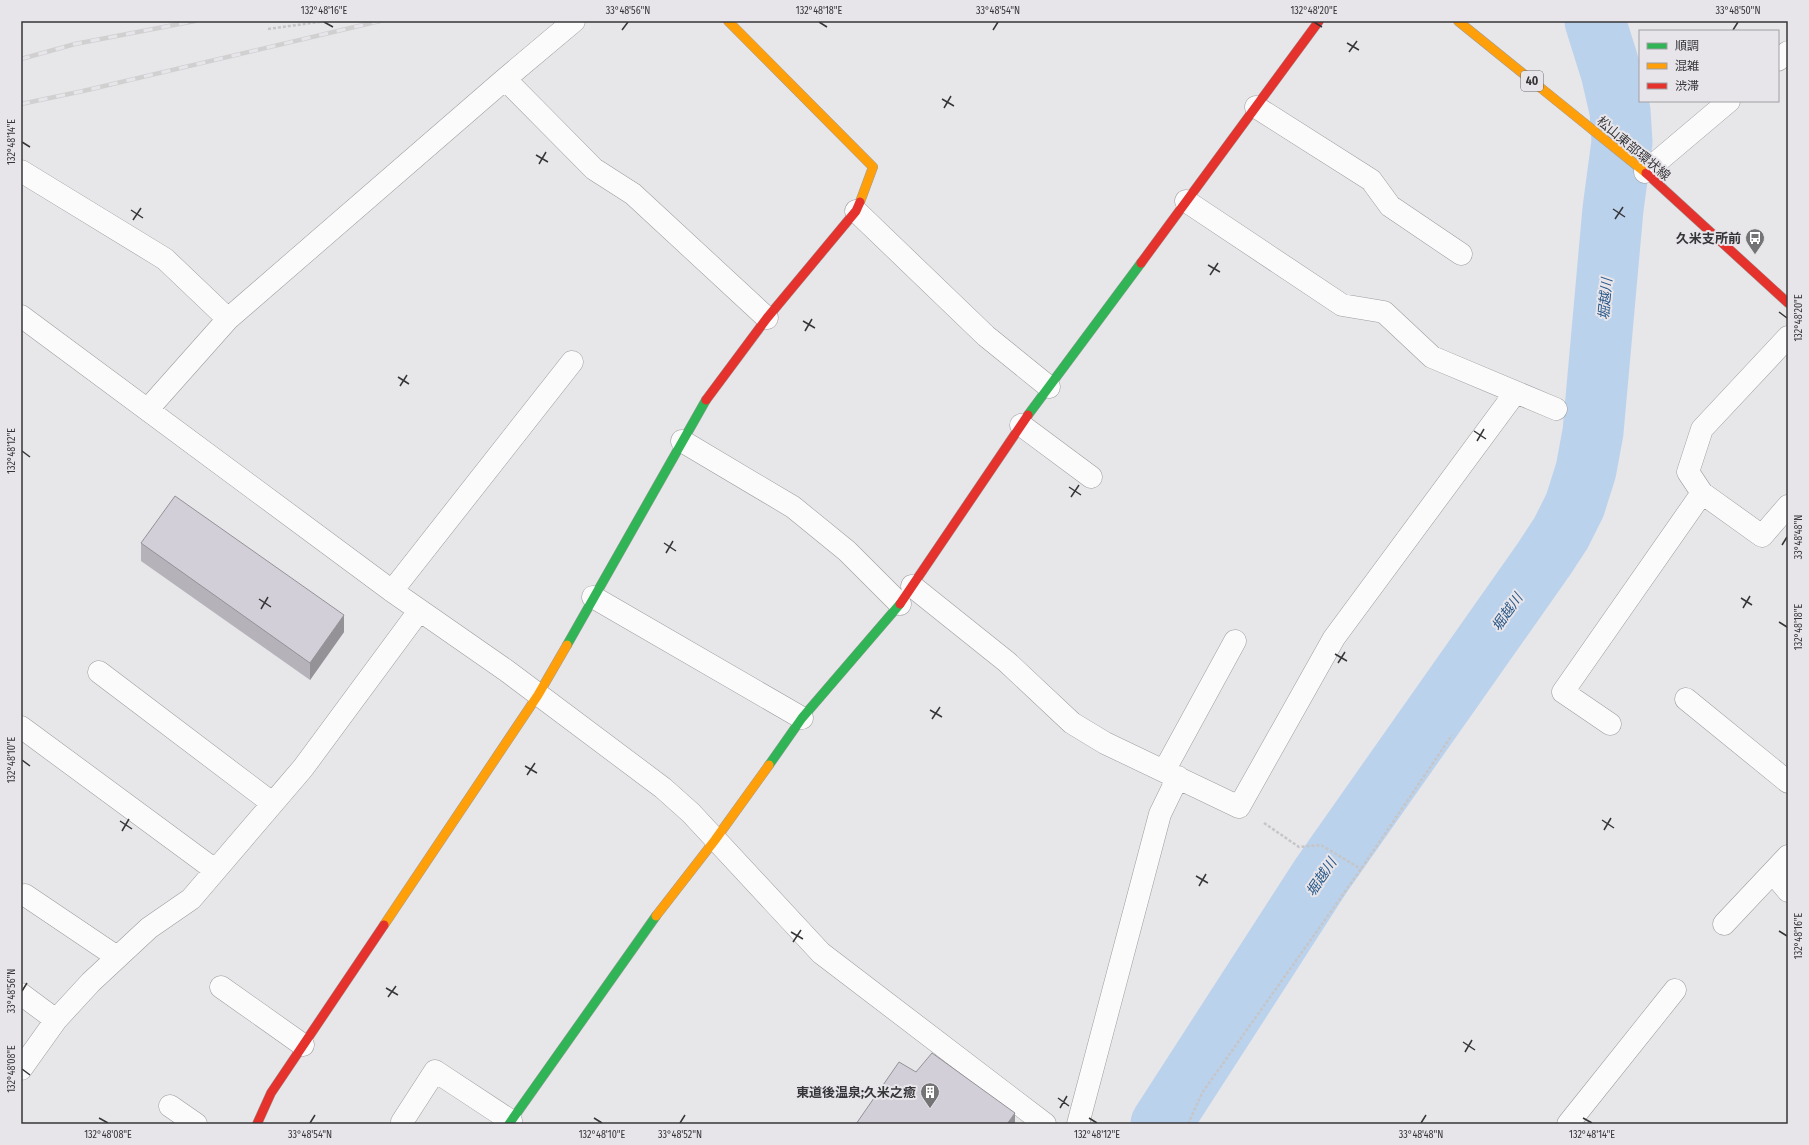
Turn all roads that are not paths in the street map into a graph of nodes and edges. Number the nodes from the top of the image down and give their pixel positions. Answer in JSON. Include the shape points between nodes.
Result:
{"nodes":[{"id":1,"x":574,"y":21,"type":"edge"},
{"id":2,"x":728,"y":21,"type":"edge"},
{"id":3,"x":1319,"y":21,"type":"edge"},
{"id":4,"x":1458,"y":21,"type":"edge"},
{"id":5,"x":1788,"y":52,"type":"edge"},
{"id":6,"x":1779,"y":59,"type":"edge"},
{"id":7,"x":505,"y":79,"type":"junction"},
{"id":8,"x":1728,"y":102,"type":"edge"},
{"id":9,"x":1256,"y":107,"type":"junction"},
{"id":10,"x":1641,"y":169,"type":"junction"},
{"id":11,"x":21,"y":171,"type":"edge"},
{"id":12,"x":1186,"y":201,"type":"junction"},
{"id":13,"x":856,"y":211,"type":"junction"},
{"id":14,"x":1461,"y":254,"type":"dead end"},
{"id":15,"x":1788,"y":303,"type":"edge"},
{"id":16,"x":768,"y":318,"type":"junction"},
{"id":17,"x":228,"y":319,"type":"junction"},
{"id":18,"x":23,"y":320,"type":"edge"},
{"id":19,"x":1788,"y":337,"type":"edge"},
{"id":20,"x":572,"y":362,"type":"dead end"},
{"id":21,"x":1049,"y":387,"type":"junction"},
{"id":22,"x":1515,"y":393,"type":"junction"},
{"id":23,"x":148,"y":409,"type":"junction"},
{"id":24,"x":1556,"y":409,"type":"dead end"},
{"id":25,"x":1021,"y":425,"type":"junction"},
{"id":26,"x":682,"y":441,"type":"junction"},
{"id":27,"x":1091,"y":477,"type":"dead end"},
{"id":28,"x":1702,"y":493,"type":"junction"},
{"id":29,"x":1788,"y":506,"type":"edge"},
{"id":30,"x":912,"y":586,"type":"junction"},
{"id":31,"x":392,"y":591,"type":"junction"},
{"id":32,"x":594,"y":597,"type":"junction"},
{"id":33,"x":900,"y":604,"type":"junction"},
{"id":34,"x":419,"y":611,"type":"junction"},
{"id":35,"x":1235,"y":641,"type":"dead end"},
{"id":36,"x":99,"y":672,"type":"dead end"},
{"id":37,"x":538,"y":695,"type":"junction"},
{"id":38,"x":1686,"y":699,"type":"dead end"},
{"id":39,"x":802,"y":718,"type":"junction"},
{"id":40,"x":1610,"y":724,"type":"dead end"},
{"id":41,"x":21,"y":727,"type":"edge"},
{"id":42,"x":1171,"y":774,"type":"junction"},
{"id":43,"x":1788,"y":782,"type":"edge"},
{"id":44,"x":272,"y":803,"type":"junction"},
{"id":45,"x":716,"y":840,"type":"junction"},
{"id":46,"x":1788,"y":856,"type":"edge"},
{"id":47,"x":215,"y":870,"type":"junction"},
{"id":48,"x":1773,"y":873,"type":"junction"},
{"id":49,"x":1788,"y":891,"type":"edge"},
{"id":50,"x":25,"y":895,"type":"dead end"},
{"id":51,"x":1724,"y":924,"type":"dead end"},
{"id":52,"x":117,"y":957,"type":"junction"},
{"id":53,"x":221,"y":987,"type":"dead end"},
{"id":54,"x":1675,"y":990,"type":"dead end"},
{"id":55,"x":21,"y":994,"type":"edge"},
{"id":56,"x":56,"y":1020,"type":"junction"},
{"id":57,"x":303,"y":1045,"type":"junction"},
{"id":58,"x":21,"y":1069,"type":"edge"},
{"id":59,"x":170,"y":1106,"type":"dead end"},
{"id":60,"x":402,"y":1122,"type":"dead end"},
{"id":61,"x":510,"y":1123,"type":"edge"},
{"id":62,"x":196,"y":1124,"type":"edge"},
{"id":63,"x":257,"y":1124,"type":"edge"},
{"id":64,"x":1045,"y":1124,"type":"edge"},
{"id":65,"x":1078,"y":1124,"type":"edge"},
{"id":66,"x":1568,"y":1124,"type":"edge"}],
"edges":[{"from":1,"to":7,"type":"street"},
{"from":2,"to":13,"type":"street","via":[[873,167]]},
{"from":3,"to":9,"type":"street"},
{"from":4,"to":10,"type":"street","name":"松山東部環状線","number":"40"},
{"from":5,"to":6,"type":"street"},
{"from":7,"to":16,"type":"street","via":[[594,169],[633,194]]},
{"from":7,"to":17,"type":"street"},
{"from":8,"to":10,"type":"street"},
{"from":9,"to":12,"type":"street"},
{"from":9,"to":14,"type":"street","via":[[1371,180],[1390,206]]},
{"from":10,"to":15,"type":"street","name":"松山東部環状線","number":"40"},
{"from":11,"to":17,"type":"street","via":[[164,259]]},
{"from":12,"to":21,"type":"street"},
{"from":12,"to":22,"type":"street","via":[[1342,305],[1384,312],[1432,357]]},
{"from":13,"to":16,"type":"street"},
{"from":13,"to":21,"type":"street","via":[[986,336]]},
{"from":16,"to":26,"type":"street","via":[[707,398]]},
{"from":17,"to":23,"type":"street"},
{"from":18,"to":23,"type":"street"},
{"from":19,"to":28,"type":"street","via":[[1702,429],[1688,472]]},
{"from":20,"to":31,"type":"street"},
{"from":21,"to":25,"type":"street"},
{"from":22,"to":24,"type":"street"},
{"from":22,"to":42,"type":"street","via":[[1334,638],[1239,807]]},
{"from":23,"to":31,"type":"street"},
{"from":25,"to":27,"type":"street"},
{"from":25,"to":30,"type":"street"},
{"from":26,"to":32,"type":"street"},
{"from":26,"to":33,"type":"street","via":[[792,507],[847,551]]},
{"from":28,"to":29,"type":"street","via":[[1762,536]]},
{"from":28,"to":40,"type":"street","via":[[1563,692]]},
{"from":30,"to":33,"type":"street"},
{"from":30,"to":42,"type":"street","via":[[1007,662],[1072,723],[1105,743]]},
{"from":31,"to":34,"type":"street"},
{"from":32,"to":37,"type":"street"},
{"from":32,"to":39,"type":"street"},
{"from":33,"to":39,"type":"street"},
{"from":34,"to":37,"type":"street"},
{"from":34,"to":44,"type":"street","via":[[303,768]]},
{"from":35,"to":42,"type":"street"},
{"from":36,"to":44,"type":"street"},
{"from":37,"to":45,"type":"street","via":[[663,788]]},
{"from":37,"to":57,"type":"street"},
{"from":38,"to":43,"type":"street"},
{"from":39,"to":45,"type":"street"},
{"from":41,"to":47,"type":"street"},
{"from":42,"to":65,"type":"street"},
{"from":44,"to":47,"type":"street"},
{"from":45,"to":61,"type":"street","via":[[670,896]]},
{"from":45,"to":64,"type":"street","via":[[821,953]]},
{"from":46,"to":48,"type":"street"},
{"from":47,"to":52,"type":"street","via":[[191,899],[149,928]]},
{"from":48,"to":49,"type":"street"},
{"from":48,"to":51,"type":"street"},
{"from":50,"to":52,"type":"street"},
{"from":52,"to":56,"type":"street","via":[[90,982]]},
{"from":53,"to":57,"type":"street"},
{"from":54,"to":66,"type":"street"},
{"from":55,"to":56,"type":"street"},
{"from":56,"to":58,"type":"street"},
{"from":57,"to":63,"type":"street","via":[[271,1093]]},
{"from":59,"to":62,"type":"street"},
{"from":60,"to":61,"type":"street","via":[[435,1071]]}]}
